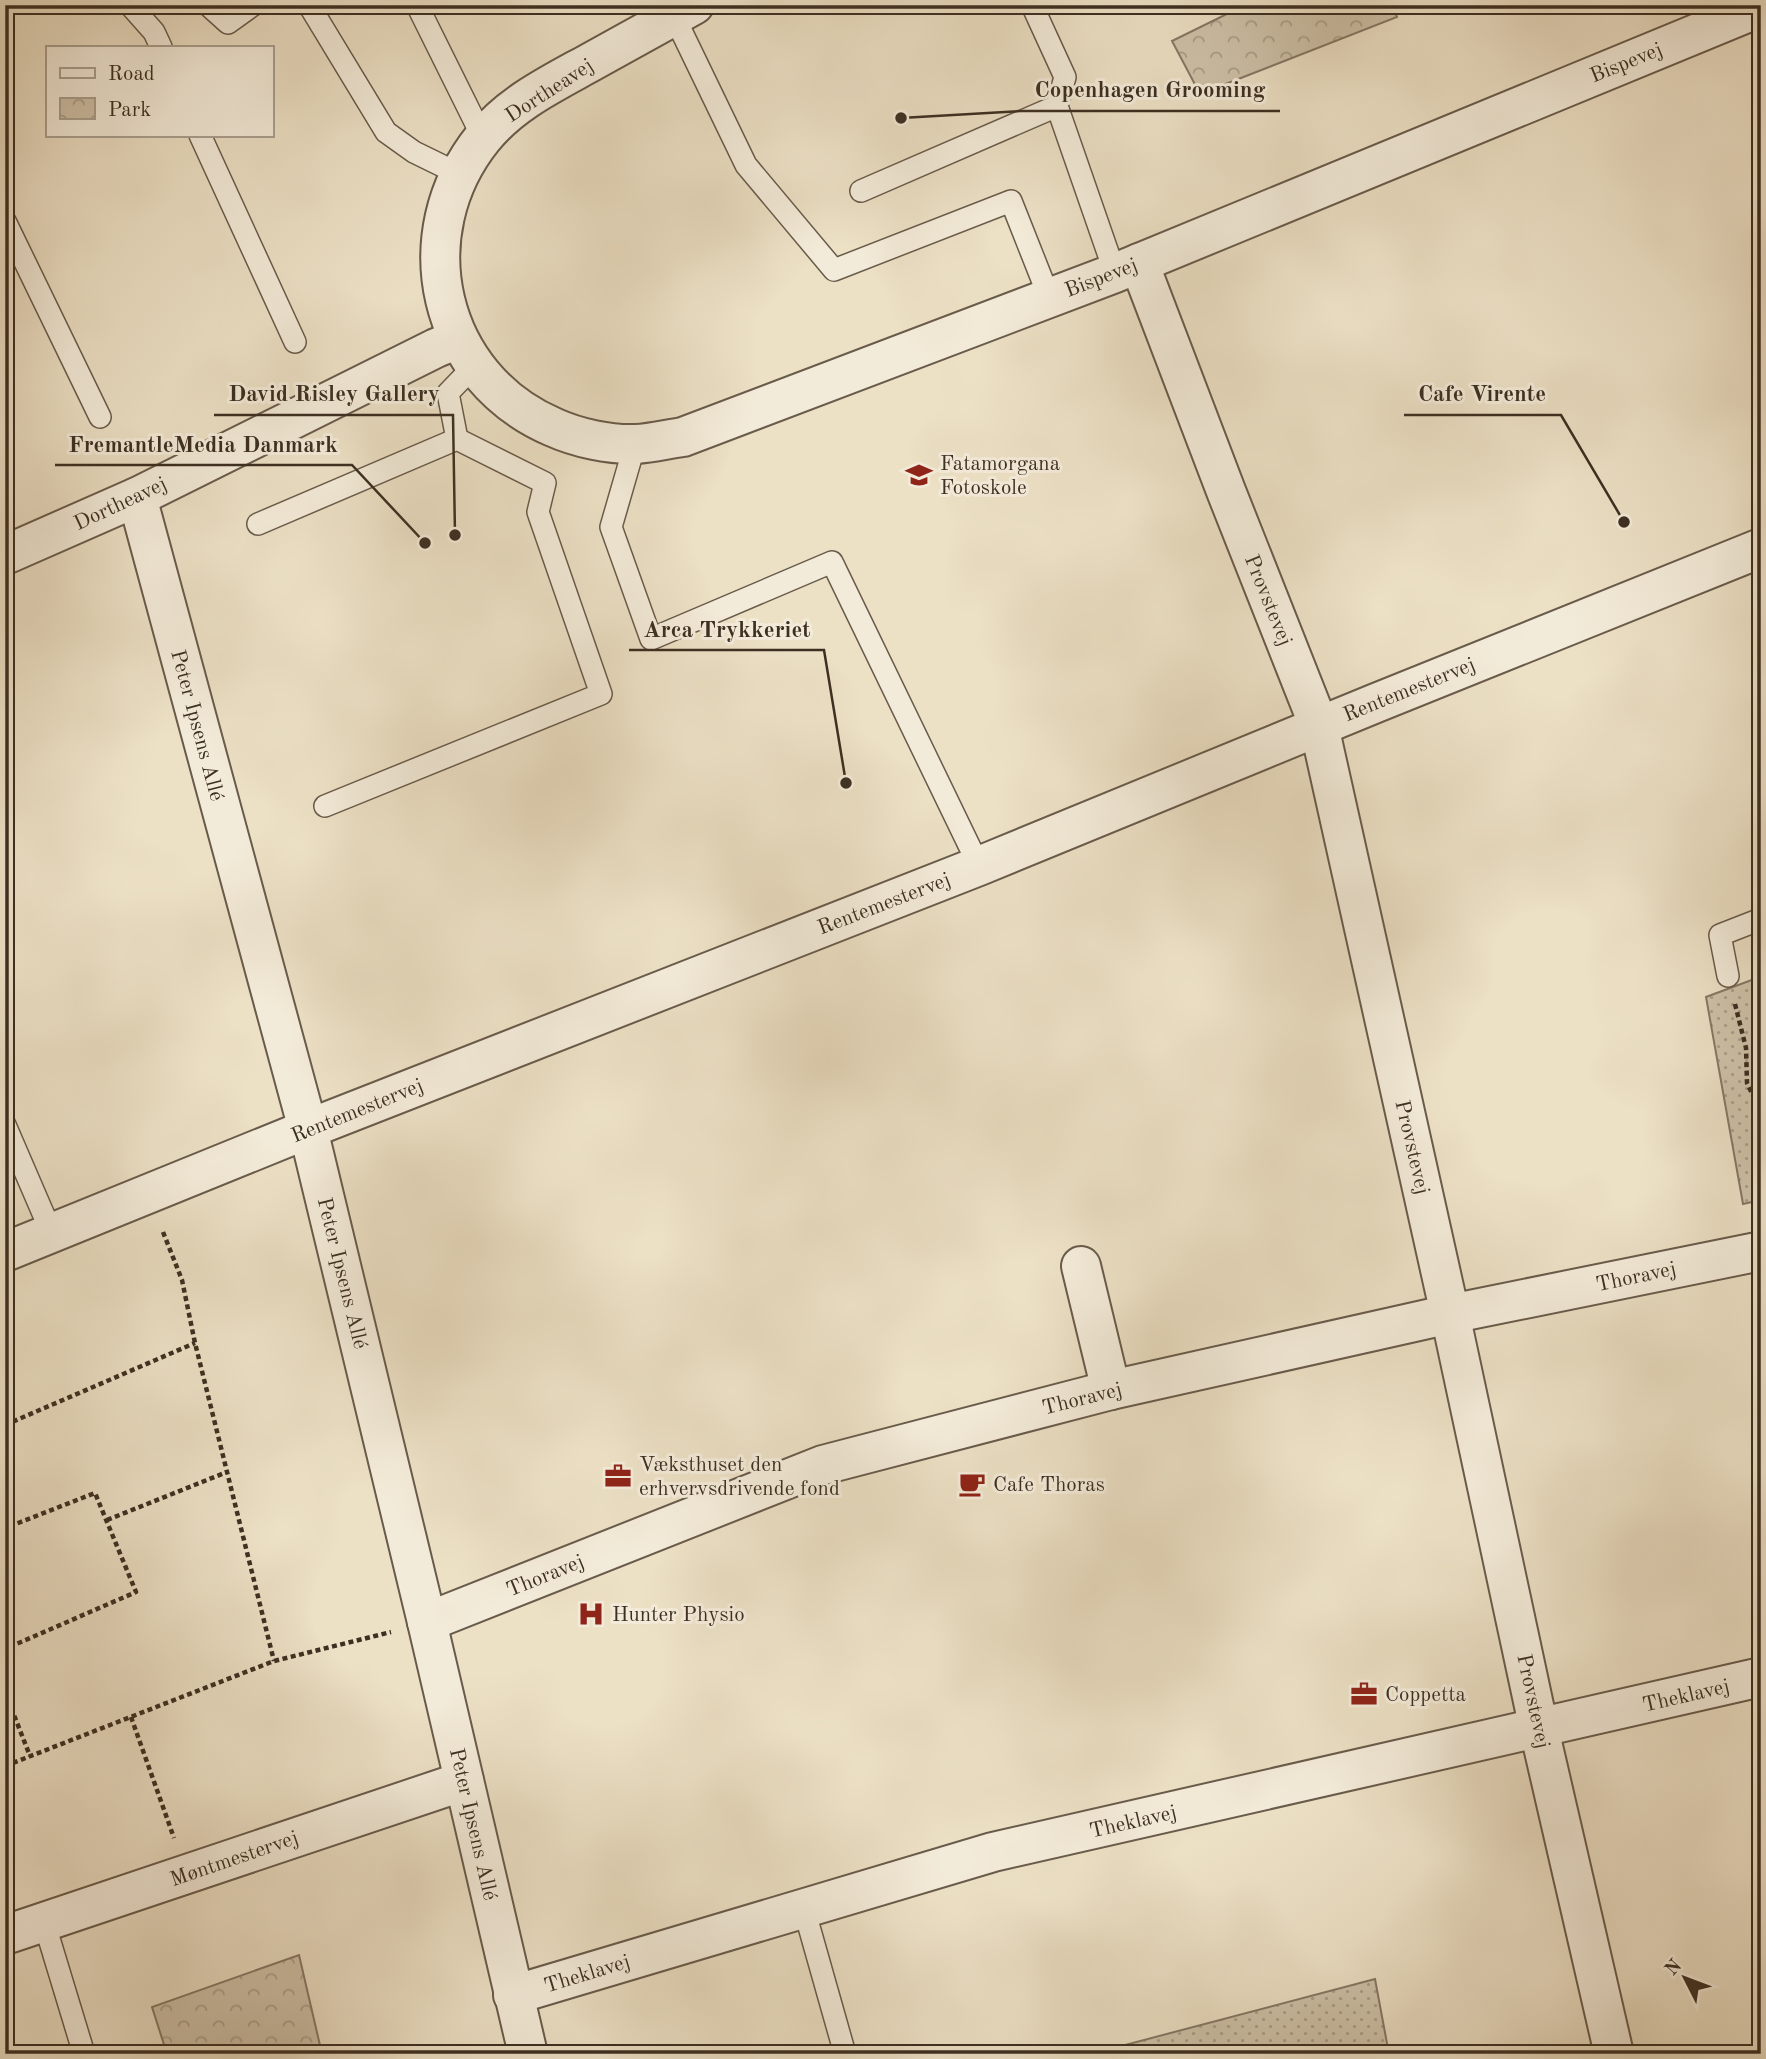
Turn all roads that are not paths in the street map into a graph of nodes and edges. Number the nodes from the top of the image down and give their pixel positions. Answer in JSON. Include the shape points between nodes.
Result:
{"nodes":[{"id":1,"x":130,"y":5,"type":"edge"},
{"id":2,"x":208,"y":5,"type":"edge"},
{"id":3,"x":253,"y":5,"type":"edge"},
{"id":4,"x":309,"y":5,"type":"edge"},
{"id":5,"x":417,"y":5,"type":"edge"},
{"id":6,"x":1032,"y":5,"type":"edge"},
{"id":7,"x":1761,"y":7,"type":"edge"},
{"id":8,"x":684,"y":11,"type":"edge"},
{"id":9,"x":160,"y":46,"type":"edge"},
{"id":10,"x":1056,"y":106,"type":"junction"},
{"id":11,"x":201,"y":136,"type":"edge"},
{"id":12,"x":483,"y":138,"type":"junction"},
{"id":13,"x":459,"y":174,"type":"junction"},
{"id":14,"x":861,"y":191,"type":"dead end"},
{"id":15,"x":5,"y":221,"type":"edge"},
{"id":16,"x":1127,"y":268,"type":"junction"},
{"id":17,"x":1049,"y":297,"type":"junction"},
{"id":18,"x":295,"y":342,"type":"dead end"},
{"id":19,"x":466,"y":352,"type":"junction"},
{"id":20,"x":100,"y":417,"type":"dead end"},
{"id":21,"x":457,"y":439,"type":"junction"},
{"id":22,"x":635,"y":444,"type":"junction"},
{"id":23,"x":136,"y":497,"type":"junction"},
{"id":24,"x":258,"y":524,"type":"dead end"},
{"id":25,"x":1761,"y":548,"type":"edge"},
{"id":26,"x":5,"y":555,"type":"edge"},
{"id":27,"x":1320,"y":726,"type":"junction"},
{"id":28,"x":325,"y":806,"type":"dead end"},
{"id":29,"x":979,"y":866,"type":"junction"},
{"id":30,"x":1761,"y":919,"type":"edge"},
{"id":31,"x":1728,"y":976,"type":"road end"},
{"id":32,"x":5,"y":1125,"type":"edge"},
{"id":33,"x":308,"y":1129,"type":"junction"},
{"id":34,"x":52,"y":1234,"type":"junction"},
{"id":35,"x":1761,"y":1251,"type":"edge"},
{"id":36,"x":5,"y":1252,"type":"edge"},
{"id":37,"x":1081,"y":1266,"type":"dead end"},
{"id":38,"x":1450,"y":1314,"type":"junction"},
{"id":39,"x":1111,"y":1391,"type":"junction"},
{"id":40,"x":427,"y":1622,"type":"junction"},
{"id":41,"x":1761,"y":1677,"type":"edge"},
{"id":42,"x":1539,"y":1729,"type":"junction"},
{"id":43,"x":464,"y":1781,"type":"junction"},
{"id":44,"x":804,"y":1909,"type":"junction"},
{"id":45,"x":44,"y":1922,"type":"junction"},
{"id":46,"x":5,"y":1935,"type":"edge"},
{"id":47,"x":513,"y":1995,"type":"junction"},
{"id":48,"x":84,"y":2054,"type":"edge"},
{"id":49,"x":528,"y":2054,"type":"edge"},
{"id":50,"x":845,"y":2054,"type":"edge"},
{"id":51,"x":1614,"y":2054,"type":"edge"}],
"edges":[{"from":1,"to":9,"type":"lane","via":[[154,32]]},
{"from":2,"to":3,"type":"lane","via":[[228,23]]},
{"from":4,"to":13,"type":"lane","via":[[386,132]]},
{"from":5,"to":12,"type":"lane"},
{"from":6,"to":10,"type":"lane","via":[[1065,77]]},
{"from":7,"to":16,"type":"street","name":"Bispevej"},
{"from":8,"to":12,"type":"street","name":"Dortheavej","via":[[541,89]]},
{"from":8,"to":17,"type":"lane","via":[[746,165],[834,270],[1011,201]]},
{"from":10,"to":14,"type":"lane"},
{"from":10,"to":16,"type":"lane"},
{"from":11,"to":18,"type":"lane"},
{"from":12,"to":13,"type":"street","name":"Dortheavej"},
{"from":13,"to":19,"type":"street","name":"Dortheavej","via":[[444,216],[440,260],[445,304]]},
{"from":15,"to":20,"type":"lane"},
{"from":16,"to":17,"type":"street","name":"Bispevej"},
{"from":16,"to":27,"type":"street","name":"Provstevej","via":[[1226,491]]},
{"from":17,"to":22,"type":"street","name":"Bispevej","via":[[683,437]]},
{"from":19,"to":21,"type":"lane","via":[[448,393]]},
{"from":19,"to":22,"type":"street","name":"Bispevej","via":[[485,379],[517,407],[553,428]]},
{"from":19,"to":23,"type":"street","name":"Dortheavej","via":[[436,348]]},
{"from":21,"to":24,"type":"lane"},
{"from":21,"to":28,"type":"lane","via":[[545,483],[538,512],[601,694]]},
{"from":22,"to":29,"type":"lane","via":[[611,527],[651,639],[832,562]]},
{"from":23,"to":26,"type":"street","name":"Dortheavej"},
{"from":23,"to":33,"type":"street","name":"Peter Ipsens Allé"},
{"from":25,"to":27,"type":"street","name":"Rentemestervej"},
{"from":27,"to":29,"type":"street","name":"Rentemestervej"},
{"from":27,"to":38,"type":"street","name":"Provstevej"},
{"from":29,"to":33,"type":"street","name":"Rentemestervej"},
{"from":30,"to":31,"type":"lane","via":[[1720,935]]},
{"from":32,"to":34,"type":"lane"},
{"from":33,"to":34,"type":"street","name":"Rentemestervej"},
{"from":33,"to":40,"type":"street","name":"Peter Ipsens Allé"},
{"from":34,"to":36,"type":"street","name":"Rentemestervej"},
{"from":35,"to":38,"type":"street","name":"Thoravej"},
{"from":37,"to":39,"type":"street"},
{"from":38,"to":39,"type":"street","name":"Thoravej"},
{"from":38,"to":42,"type":"street","name":"Provstevej"},
{"from":39,"to":40,"type":"street","name":"Thoravej","via":[[823,1465]]},
{"from":40,"to":43,"type":"street","name":"Peter Ipsens Allé"},
{"from":41,"to":42,"type":"street","name":"Theklavej"},
{"from":42,"to":44,"type":"street","name":"Theklavej","via":[[993,1852]]},
{"from":42,"to":51,"type":"street","name":"Provstevej"},
{"from":43,"to":45,"type":"street","name":"Møntmestervej"},
{"from":43,"to":47,"type":"street","name":"Peter Ipsens Allé"},
{"from":44,"to":47,"type":"street","name":"Theklavej"},
{"from":44,"to":50,"type":"lane"},
{"from":45,"to":46,"type":"street","name":"Møntmestervej"},
{"from":45,"to":48,"type":"lane"},
{"from":47,"to":49,"type":"street","name":"Peter Ipsens Allé"}]}
